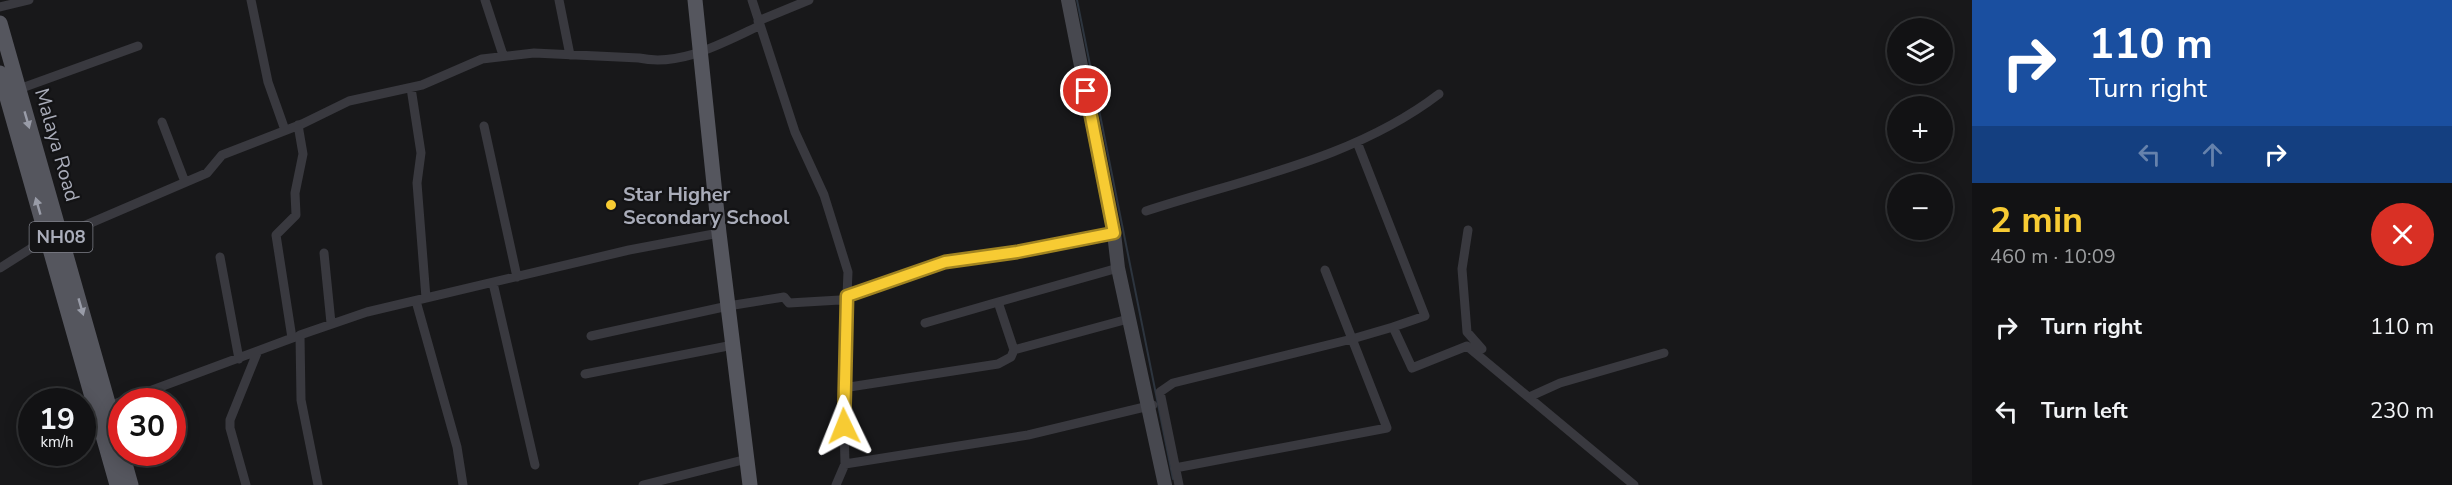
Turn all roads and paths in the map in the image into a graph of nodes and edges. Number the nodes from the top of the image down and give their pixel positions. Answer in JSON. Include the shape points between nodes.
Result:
{"nodes":[{"id":1,"x":29,"y":0,"type":"edge"},
{"id":2,"x":252,"y":0,"type":"edge"},
{"id":3,"x":486,"y":0,"type":"edge"},
{"id":4,"x":559,"y":0,"type":"edge"},
{"id":5,"x":695,"y":0,"type":"edge"},
{"id":6,"x":752,"y":0,"type":"edge"},
{"id":7,"x":809,"y":0,"type":"edge"},
{"id":8,"x":1068,"y":0,"type":"edge"},
{"id":9,"x":0,"y":7,"type":"edge"},
{"id":10,"x":0,"y":23,"type":"edge"},
{"id":11,"x":759,"y":23,"type":"junction"},
{"id":12,"x":138,"y":46,"type":"dead end"},
{"id":13,"x":700,"y":53,"type":"junction"},
{"id":14,"x":503,"y":54,"type":"junction"},
{"id":15,"x":570,"y":55,"type":"junction"},
{"id":16,"x":0,"y":73,"type":"edge"},
{"id":17,"x":411,"y":88,"type":"junction"},
{"id":18,"x":19,"y":89,"type":"junction"},
{"id":19,"x":1439,"y":94,"type":"dead end"},
{"id":20,"x":162,"y":122,"type":"dead end"},
{"id":21,"x":297,"y":125,"type":"junction"},
{"id":22,"x":484,"y":126,"type":"dead end"},
{"id":23,"x":285,"y":130,"type":"junction"},
{"id":24,"x":1357,"y":142,"type":"junction"},
{"id":25,"x":185,"y":182,"type":"junction"},
{"id":26,"x":1146,"y":211,"type":"dead end"},
{"id":27,"x":1468,"y":230,"type":"dead end"},
{"id":28,"x":719,"y":233,"type":"junction"},
{"id":29,"x":1114,"y":233,"type":"junction"},
{"id":30,"x":55,"y":239,"type":"junction"},
{"id":31,"x":324,"y":253,"type":"dead end"},
{"id":32,"x":220,"y":257,"type":"dead end"},
{"id":33,"x":0,"y":268,"type":"edge"},
{"id":34,"x":1118,"y":268,"type":"junction"},
{"id":35,"x":1325,"y":270,"type":"dead end"},
{"id":36,"x":516,"y":277,"type":"junction"},
{"id":37,"x":493,"y":283,"type":"junction"},
{"id":38,"x":426,"y":298,"type":"junction"},
{"id":39,"x":846,"y":299,"type":"junction"},
{"id":40,"x":416,"y":301,"type":"junction"},
{"id":41,"x":998,"y":302,"type":"junction"},
{"id":42,"x":729,"y":306,"type":"junction"},
{"id":43,"x":1128,"y":319,"type":"junction"},
{"id":44,"x":331,"y":323,"type":"junction"},
{"id":45,"x":925,"y":323,"type":"dead end"},
{"id":46,"x":1393,"y":327,"type":"junction"},
{"id":47,"x":591,"y":336,"type":"dead end"},
{"id":48,"x":296,"y":337,"type":"junction"},
{"id":49,"x":1352,"y":339,"type":"junction"},
{"id":50,"x":733,"y":345,"type":"junction"},
{"id":51,"x":1482,"y":349,"type":"dead end"},
{"id":52,"x":1014,"y":350,"type":"junction"},
{"id":53,"x":257,"y":353,"type":"junction"},
{"id":54,"x":1664,"y":353,"type":"dead end"},
{"id":55,"x":239,"y":359,"type":"junction"},
{"id":56,"x":585,"y":374,"type":"dead end"},
{"id":57,"x":159,"y":388,"type":"edge"},
{"id":58,"x":843,"y":388,"type":"junction"},
{"id":59,"x":1529,"y":397,"type":"junction"},
{"id":60,"x":108,"y":403,"type":"edge"},
{"id":61,"x":1155,"y":405,"type":"junction"},
{"id":62,"x":108,"y":428,"type":"edge"},
{"id":63,"x":747,"y":459,"type":"junction"},
{"id":64,"x":845,"y":464,"type":"junction"},
{"id":65,"x":535,"y":465,"type":"dead end"},
{"id":66,"x":114,"y":466,"type":"edge"},
{"id":67,"x":126,"y":466,"type":"edge"},
{"id":68,"x":1175,"y":468,"type":"junction"},
{"id":69,"x":117,"y":485,"type":"edge"},
{"id":70,"x":131,"y":485,"type":"edge"},
{"id":71,"x":246,"y":485,"type":"edge"},
{"id":72,"x":318,"y":485,"type":"edge"},
{"id":73,"x":463,"y":485,"type":"edge"},
{"id":74,"x":644,"y":485,"type":"edge"},
{"id":75,"x":750,"y":485,"type":"edge"},
{"id":76,"x":836,"y":485,"type":"edge"},
{"id":77,"x":1165,"y":485,"type":"edge"},
{"id":78,"x":1179,"y":485,"type":"edge"},
{"id":79,"x":1634,"y":485,"type":"edge"}],
"edges":[{"from":1,"to":9,"type":"street"},
{"from":2,"to":23,"type":"street","via":[[268,82]]},
{"from":3,"to":14,"type":"street"},
{"from":4,"to":15,"type":"street"},
{"from":5,"to":13,"type":"main road"},
{"from":6,"to":11,"type":"street"},
{"from":7,"to":11,"type":"street"},
{"from":8,"to":29,"type":"street"},
{"from":10,"to":18,"type":"main road","name":"Malaya Road","number":"NH08"},
{"from":11,"to":13,"type":"street"},
{"from":11,"to":39,"type":"street","via":[[795,132],[824,195],[848,272]]},
{"from":12,"to":18,"type":"street"},
{"from":13,"to":15,"type":"street","via":[[654,61]]},
{"from":13,"to":28,"type":"main road"},
{"from":14,"to":15,"type":"street"},
{"from":14,"to":17,"type":"street","via":[[482,58],[459,71]]},
{"from":30,"to":16,"type":"main road","number":"NH08","one_way":true},
{"from":17,"to":21,"type":"street","via":[[349,101]]},
{"from":17,"to":38,"type":"street","via":[[421,153],[417,183]]},
{"from":18,"to":30,"type":"main road","name":"Malaya Road","number":"NH08","one_way":true},
{"from":19,"to":24,"type":"street","via":[[1413,114]]},
{"from":20,"to":25,"type":"street"},
{"from":21,"to":23,"type":"street"},
{"from":21,"to":48,"type":"street","via":[[303,154],[296,215],[276,235]]},
{"from":22,"to":36,"type":"street"},
{"from":23,"to":25,"type":"street","via":[[222,155],[207,173]]},
{"from":24,"to":26,"type":"street","via":[[1301,166]]},
{"from":24,"to":46,"type":"street","via":[[1425,316]]},
{"from":25,"to":30,"type":"street"},
{"from":27,"to":51,"type":"street","via":[[1462,269],[1467,332]]},
{"from":28,"to":36,"type":"street"},
{"from":28,"to":42,"type":"main road"},
{"from":29,"to":34,"type":"street"},
{"from":29,"to":39,"type":"street","via":[[945,262]]},
{"from":30,"to":33,"type":"street"},
{"from":30,"to":60,"type":"main road","name":"Malaya Road","number":"NH08","one_way":true},
{"from":30,"to":62,"type":"main road","number":"NH08"},
{"from":31,"to":44,"type":"street"},
{"from":32,"to":55,"type":"street"},
{"from":34,"to":41,"type":"street"},
{"from":34,"to":43,"type":"street"},
{"from":35,"to":49,"type":"street"},
{"from":36,"to":37,"type":"street"},
{"from":37,"to":38,"type":"street"},
{"from":37,"to":65,"type":"street"},
{"from":38,"to":40,"type":"street"},
{"from":39,"to":42,"type":"street","via":[[789,303],[784,297]]},
{"from":39,"to":58,"type":"street"},
{"from":40,"to":44,"type":"street"},
{"from":40,"to":73,"type":"street","via":[[457,447]]},
{"from":41,"to":45,"type":"street"},
{"from":41,"to":52,"type":"street"},
{"from":42,"to":47,"type":"street"},
{"from":42,"to":50,"type":"main road"},
{"from":43,"to":52,"type":"street"},
{"from":43,"to":61,"type":"street"},
{"from":44,"to":48,"type":"street"},
{"from":46,"to":49,"type":"street"},
{"from":46,"to":59,"type":"street","via":[[1412,368],[1467,346]]},
{"from":48,"to":53,"type":"street"},
{"from":48,"to":72,"type":"street","via":[[301,400]]},
{"from":49,"to":61,"type":"street","via":[[1173,383],[1160,392]]},
{"from":49,"to":68,"type":"street","via":[[1387,428]]},
{"from":50,"to":56,"type":"street"},
{"from":50,"to":63,"type":"main road"},
{"from":52,"to":58,"type":"street","via":[[1011,357],[998,364]]},
{"from":53,"to":55,"type":"street"},
{"from":53,"to":71,"type":"street","via":[[230,420]]},
{"from":54,"to":59,"type":"street","via":[[1560,383]]},
{"from":55,"to":57,"type":"street"},
{"from":58,"to":64,"type":"street"},
{"from":59,"to":79,"type":"street"},
{"from":61,"to":64,"type":"street","via":[[1028,435]]},
{"from":61,"to":68,"type":"street"},
{"from":61,"to":77,"type":"street"},
{"from":63,"to":74,"type":"street"},
{"from":63,"to":75,"type":"main road"},
{"from":64,"to":76,"type":"street"},
{"from":66,"to":69,"type":"main road","number":"NH08"},
{"from":67,"to":70,"type":"main road","name":"Malaya Road","number":"NH08"},
{"from":68,"to":78,"type":"street"}]}
